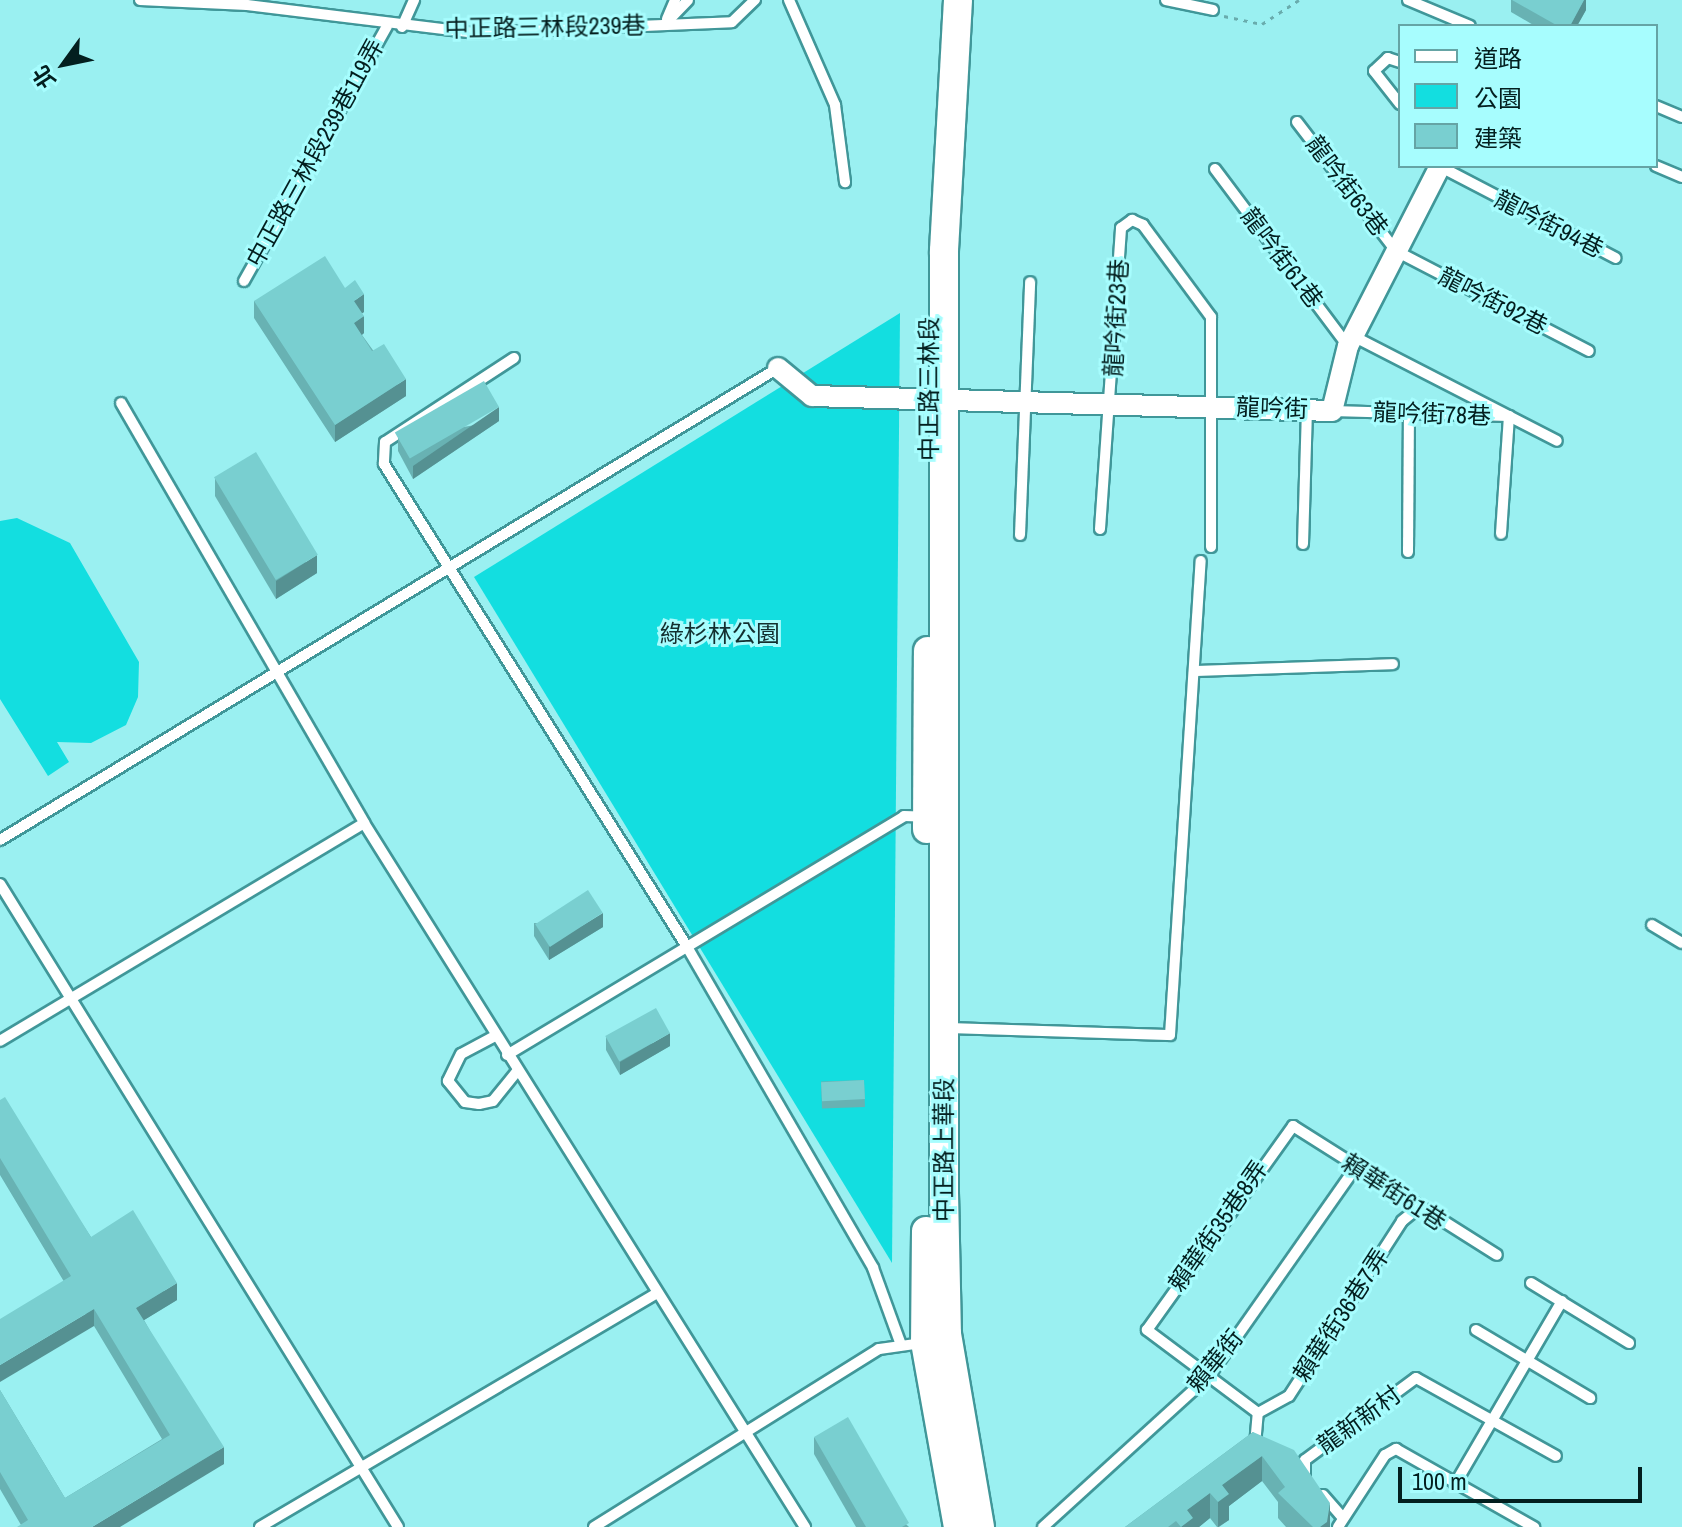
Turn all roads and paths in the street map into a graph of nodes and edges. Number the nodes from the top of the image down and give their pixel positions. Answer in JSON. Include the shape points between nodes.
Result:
{"nodes":[{"id":1,"x":140,"y":0,"type":"edge"},
{"id":2,"x":414,"y":0,"type":"edge"},
{"id":3,"x":675,"y":0,"type":"edge"},
{"id":4,"x":688,"y":0,"type":"edge"},
{"id":5,"x":755,"y":0,"type":"edge"},
{"id":6,"x":789,"y":0,"type":"edge"},
{"id":7,"x":940,"y":0,"type":"edge"},
{"id":8,"x":958,"y":0,"type":"edge"},
{"id":9,"x":1166,"y":0,"type":"edge"},
{"id":10,"x":1299,"y":0,"type":"edge"},
{"id":11,"x":1408,"y":0,"type":"edge"},
{"id":12,"x":1213,"y":10,"type":"joint"},
{"id":13,"x":665,"y":24,"type":"junction"},
{"id":14,"x":1465,"y":24,"type":"edge"},
{"id":15,"x":387,"y":26,"type":"junction"},
{"id":16,"x":402,"y":27,"type":"junction"},
{"id":17,"x":1398,"y":61,"type":"edge"},
{"id":18,"x":1398,"y":101,"type":"edge"},
{"id":19,"x":1658,"y":107,"type":"edge"},
{"id":20,"x":1682,"y":117,"type":"edge"},
{"id":21,"x":1297,"y":122,"type":"dead end"},
{"id":22,"x":1658,"y":167,"type":"edge"},
{"id":23,"x":1438,"y":168,"type":"edge"},
{"id":24,"x":1443,"y":168,"type":"edge"},
{"id":25,"x":1215,"y":169,"type":"dead end"},
{"id":26,"x":1682,"y":177,"type":"edge"},
{"id":27,"x":845,"y":182,"type":"dead end"},
{"id":28,"x":1396,"y":251,"type":"junction"},
{"id":29,"x":1616,"y":258,"type":"dead end"},
{"id":30,"x":244,"y":281,"type":"dead end"},
{"id":31,"x":1030,"y":282,"type":"dead end"},
{"id":32,"x":1350,"y":341,"type":"junction"},
{"id":33,"x":1589,"y":351,"type":"dead end"},
{"id":34,"x":514,"y":358,"type":"dead end"},
{"id":35,"x":778,"y":368,"type":"joint"},
{"id":36,"x":936,"y":402,"type":"junction"},
{"id":37,"x":121,"y":403,"type":"dead end"},
{"id":38,"x":1025,"y":405,"type":"junction"},
{"id":39,"x":1212,"y":406,"type":"junction"},
{"id":40,"x":1111,"y":408,"type":"junction"},
{"id":41,"x":1307,"y":409,"type":"junction"},
{"id":42,"x":1332,"y":411,"type":"junction"},
{"id":43,"x":1409,"y":413,"type":"junction"},
{"id":44,"x":1509,"y":416,"type":"junction"},
{"id":45,"x":1557,"y":441,"type":"dead end"},
{"id":46,"x":1100,"y":529,"type":"dead end"},
{"id":47,"x":1501,"y":534,"type":"dead end"},
{"id":48,"x":1020,"y":535,"type":"dead end"},
{"id":49,"x":1303,"y":544,"type":"dead end"},
{"id":50,"x":1211,"y":547,"type":"dead end"},
{"id":51,"x":1408,"y":552,"type":"dead end"},
{"id":52,"x":1201,"y":561,"type":"dead end"},
{"id":53,"x":448,"y":567,"type":"junction"},
{"id":54,"x":1393,"y":664,"type":"dead end"},
{"id":55,"x":281,"y":671,"type":"junction"},
{"id":56,"x":1194,"y":671,"type":"junction"},
{"id":57,"x":938,"y":774,"type":"joint"},
{"id":58,"x":936,"y":817,"type":"junction"},
{"id":59,"x":364,"y":823,"type":"junction"},
{"id":60,"x":0,"y":840,"type":"edge"},
{"id":61,"x":0,"y":884,"type":"edge"},
{"id":62,"x":1652,"y":925,"type":"dead end"},
{"id":63,"x":1682,"y":943,"type":"edge"},
{"id":64,"x":686,"y":945,"type":"junction"},
{"id":65,"x":70,"y":997,"type":"junction"},
{"id":66,"x":944,"y":1028,"type":"junction"},
{"id":67,"x":495,"y":1036,"type":"junction"},
{"id":68,"x":0,"y":1041,"type":"edge"},
{"id":69,"x":507,"y":1055,"type":"junction"},
{"id":70,"x":517,"y":1071,"type":"junction"},
{"id":71,"x":1293,"y":1126,"type":"joint"},
{"id":72,"x":1355,"y":1168,"type":"junction"},
{"id":73,"x":1417,"y":1209,"type":"junction"},
{"id":74,"x":1497,"y":1255,"type":"dead end"},
{"id":75,"x":1531,"y":1283,"type":"dead end"},
{"id":76,"x":657,"y":1293,"type":"junction"},
{"id":77,"x":1562,"y":1301,"type":"junction"},
{"id":78,"x":1476,"y":1330,"type":"dead end"},
{"id":79,"x":924,"y":1340,"type":"junction"},
{"id":80,"x":1629,"y":1343,"type":"dead end"},
{"id":81,"x":1526,"y":1359,"type":"junction"},
{"id":82,"x":1209,"y":1376,"type":"junction"},
{"id":83,"x":1590,"y":1398,"type":"dead end"},
{"id":84,"x":1258,"y":1413,"type":"junction"},
{"id":85,"x":1489,"y":1421,"type":"junction"},
{"id":86,"x":744,"y":1436,"type":"junction"},
{"id":87,"x":1556,"y":1456,"type":"dead end"},
{"id":88,"x":1273,"y":1459,"type":"edge"},
{"id":89,"x":1287,"y":1464,"type":"edge"},
{"id":90,"x":364,"y":1467,"type":"junction"},
{"id":91,"x":1301,"y":1470,"type":"junction"},
{"id":92,"x":1455,"y":1484,"type":"junction"},
{"id":93,"x":1340,"y":1523,"type":"edge"},
{"id":94,"x":260,"y":1527,"type":"edge"},
{"id":95,"x":398,"y":1527,"type":"edge"},
{"id":96,"x":594,"y":1527,"type":"edge"},
{"id":97,"x":805,"y":1527,"type":"edge"},
{"id":98,"x":958,"y":1527,"type":"edge"},
{"id":99,"x":980,"y":1527,"type":"edge"},
{"id":100,"x":1043,"y":1527,"type":"edge"},
{"id":101,"x":1534,"y":1527,"type":"edge"}],
"edges":[{"from":1,"to":15,"type":"lane","name":"中正路三林段239巷","via":[[247,5]]},
{"from":2,"to":16,"type":"lane"},
{"from":3,"to":13,"type":"lane"},
{"from":4,"to":13,"type":"lane","name":"中正路三林段239巷"},
{"from":5,"to":13,"type":"lane","name":"中正路三林段239巷","via":[[732,22]]},
{"from":6,"to":27,"type":"lane","via":[[835,105]]},
{"from":7,"to":36,"type":"main road","name":"中正路三林段"},
{"from":8,"to":36,"type":"main road","name":"中正路三林段"},
{"from":9,"to":12,"type":"lane"},
{"from":10,"to":12,"type":"path","via":[[1262,24],[1239,24]]},
{"from":11,"to":14,"type":"lane"},
{"from":13,"to":16,"type":"lane","name":"中正路三林段239巷","via":[[474,33]]},
{"from":15,"to":16,"type":"lane","name":"中正路三林段239巷"},
{"from":15,"to":30,"type":"lane","name":"中正路三林段239巷119弄"},
{"from":17,"to":18,"type":"lane","via":[[1388,58],[1374,71]]},
{"from":19,"to":20,"type":"lane"},
{"from":21,"to":28,"type":"lane","name":"龍吟街63巷"},
{"from":22,"to":26,"type":"lane"},
{"from":23,"to":28,"type":"street","name":"龍吟街"},
{"from":24,"to":29,"type":"lane","name":"龍吟街94巷"},
{"from":25,"to":32,"type":"lane","name":"龍吟街61巷"},
{"from":28,"to":32,"type":"street","name":"龍吟街"},
{"from":28,"to":33,"type":"lane","name":"龍吟街92巷"},
{"from":31,"to":38,"type":"lane"},
{"from":32,"to":42,"type":"street","name":"龍吟街"},
{"from":32,"to":44,"type":"lane"},
{"from":34,"to":53,"type":"lane","via":[[385,442],[384,464]]},
{"from":35,"to":36,"type":"street","name":"龍吟街","via":[[812,396]]},
{"from":35,"to":53,"type":"lane"},
{"from":36,"to":38,"type":"street","name":"龍吟街"},
{"from":36,"to":57,"type":"main road","name":"中正路三林段"},
{"from":37,"to":55,"type":"lane"},
{"from":38,"to":40,"type":"street","name":"龍吟街"},
{"from":38,"to":48,"type":"lane"},
{"from":39,"to":40,"type":"street","name":"龍吟街"},
{"from":39,"to":40,"type":"lane","name":"龍吟街23巷","via":[[1211,317],[1143,225],[1132,220],[1121,228]]},
{"from":39,"to":41,"type":"street","name":"龍吟街"},
{"from":39,"to":50,"type":"lane"},
{"from":40,"to":46,"type":"lane","name":"龍吟街23巷"},
{"from":41,"to":42,"type":"street","name":"龍吟街"},
{"from":41,"to":49,"type":"lane"},
{"from":42,"to":43,"type":"lane","name":"龍吟街78巷"},
{"from":43,"to":44,"type":"lane","name":"龍吟街78巷"},
{"from":43,"to":51,"type":"lane"},
{"from":44,"to":45,"type":"lane"},
{"from":44,"to":47,"type":"lane","name":"龍吟街78巷"},
{"from":52,"to":56,"type":"lane"},
{"from":53,"to":55,"type":"lane"},
{"from":53,"to":64,"type":"lane"},
{"from":54,"to":56,"type":"lane"},
{"from":55,"to":59,"type":"lane"},
{"from":55,"to":60,"type":"lane"},
{"from":56,"to":66,"type":"lane","via":[[1170,1035]]},
{"from":57,"to":58,"type":"main road","name":"中正路上華段"},
{"from":58,"to":64,"type":"lane","via":[[904,816]]},
{"from":58,"to":66,"type":"main road","name":"中正路上華段"},
{"from":58,"to":79,"type":"main road","name":"中正路上華段"},
{"from":59,"to":65,"type":"lane"},
{"from":59,"to":67,"type":"lane"},
{"from":61,"to":65,"type":"lane"},
{"from":62,"to":63,"type":"lane"},
{"from":64,"to":69,"type":"lane"},
{"from":64,"to":79,"type":"lane","via":[[873,1268]]},
{"from":65,"to":68,"type":"lane"},
{"from":65,"to":90,"type":"lane"},
{"from":66,"to":79,"type":"main road","name":"中正路上華段"},
{"from":67,"to":69,"type":"lane"},
{"from":67,"to":70,"type":"lane","via":[[461,1054],[448,1081],[465,1102],[479,1104],[493,1101]]},
{"from":69,"to":70,"type":"lane"},
{"from":70,"to":76,"type":"lane"},
{"from":71,"to":72,"type":"lane","name":"賴華街61巷"},
{"from":71,"to":82,"type":"lane","name":"賴華街35巷8弄","via":[[1147,1330]]},
{"from":72,"to":73,"type":"lane","name":"賴華街61巷"},
{"from":72,"to":82,"type":"lane","name":"賴華街"},
{"from":73,"to":74,"type":"lane","name":"賴華街61巷"},
{"from":73,"to":84,"type":"lane","name":"賴華街36巷7弄","via":[[1402,1221],[1289,1396]]},
{"from":75,"to":77,"type":"lane"},
{"from":76,"to":86,"type":"lane"},
{"from":76,"to":90,"type":"lane"},
{"from":77,"to":80,"type":"lane"},
{"from":77,"to":81,"type":"lane"},
{"from":78,"to":81,"type":"lane"},
{"from":79,"to":86,"type":"lane","via":[[879,1349]]},
{"from":79,"to":98,"type":"main road","name":"中正路上華段"},
{"from":79,"to":99,"type":"main road","name":"中正路上華段"},
{"from":81,"to":83,"type":"lane"},
{"from":81,"to":85,"type":"lane"},
{"from":82,"to":84,"type":"lane"},
{"from":82,"to":100,"type":"lane","name":"賴華街"},
{"from":84,"to":88,"type":"lane","via":[[1252,1437],[1259,1453]]},
{"from":85,"to":87,"type":"lane","name":"龍新新村"},
{"from":85,"to":91,"type":"lane","name":"龍新新村","via":[[1416,1378],[1305,1460]]},
{"from":85,"to":92,"type":"lane"},
{"from":86,"to":96,"type":"lane"},
{"from":86,"to":97,"type":"lane"},
{"from":89,"to":91,"type":"lane"},
{"from":90,"to":94,"type":"lane"},
{"from":90,"to":95,"type":"lane"},
{"from":91,"to":93,"type":"lane","name":"龍新新村"},
{"from":92,"to":93,"type":"lane","name":"龍新新村","via":[[1396,1449],[1385,1455]]},
{"from":92,"to":101,"type":"lane","name":"龍新新村"}]}
